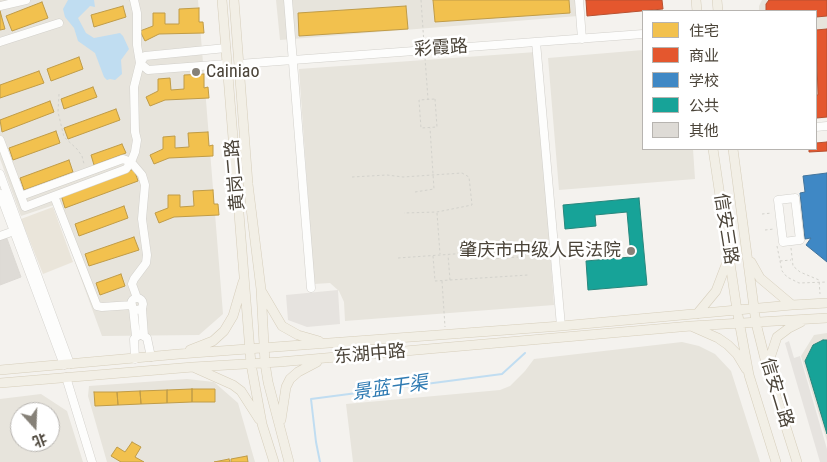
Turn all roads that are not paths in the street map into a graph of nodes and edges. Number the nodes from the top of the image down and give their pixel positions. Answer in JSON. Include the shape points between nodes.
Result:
{"nodes":[{"id":1,"x":26,"y":0,"type":"edge"},
{"id":2,"x":134,"y":0,"type":"edge"},
{"id":3,"x":222,"y":0,"type":"edge"},
{"id":4,"x":234,"y":0,"type":"edge"},
{"id":5,"x":288,"y":0,"type":"edge"},
{"id":6,"x":579,"y":0,"type":"edge"},
{"id":7,"x":0,"y":6,"type":"edge"},
{"id":8,"x":58,"y":23,"type":"dead end"},
{"id":9,"x":642,"y":34,"type":"edge"},
{"id":10,"x":582,"y":38,"type":"junction"},
{"id":11,"x":0,"y":42,"type":"edge"},
{"id":12,"x":536,"y":42,"type":"junction"},
{"id":13,"x":226,"y":48,"type":"junction"},
{"id":14,"x":294,"y":60,"type":"junction"},
{"id":15,"x":140,"y":63,"type":"junction"},
{"id":16,"x":228,"y":64,"type":"junction"},
{"id":17,"x":239,"y":64,"type":"junction"},
{"id":18,"x":0,"y":140,"type":"edge"},
{"id":19,"x":713,"y":150,"type":"edge"},
{"id":20,"x":733,"y":150,"type":"edge"},
{"id":21,"x":131,"y":162,"type":"junction"},
{"id":22,"x":0,"y":174,"type":"edge"},
{"id":23,"x":0,"y":194,"type":"edge"},
{"id":24,"x":21,"y":196,"type":"junction"},
{"id":25,"x":54,"y":196,"type":"junction"},
{"id":26,"x":25,"y":207,"type":"junction"},
{"id":27,"x":14,"y":210,"type":"junction"},
{"id":28,"x":17,"y":229,"type":"junction"},
{"id":29,"x":0,"y":236,"type":"edge"},
{"id":30,"x":800,"y":240,"type":"joint"},
{"id":31,"x":730,"y":256,"type":"junction"},
{"id":32,"x":748,"y":257,"type":"junction"},
{"id":33,"x":750,"y":272,"type":"junction"},
{"id":34,"x":732,"y":274,"type":"junction"},
{"id":35,"x":245,"y":275,"type":"junction"},
{"id":36,"x":310,"y":288,"type":"dead end"},
{"id":37,"x":261,"y":289,"type":"junction"},
{"id":38,"x":827,"y":303,"type":"edge"},
{"id":39,"x":134,"y":304,"type":"junction"},
{"id":40,"x":792,"y":305,"type":"junction"},
{"id":41,"x":754,"y":308,"type":"junction"},
{"id":42,"x":737,"y":310,"type":"junction"},
{"id":43,"x":709,"y":312,"type":"junction"},
{"id":44,"x":697,"y":314,"type":"junction"},
{"id":45,"x":827,"y":318,"type":"edge"},
{"id":46,"x":808,"y":319,"type":"junction"},
{"id":47,"x":788,"y":320,"type":"junction"},
{"id":48,"x":756,"y":323,"type":"junction"},
{"id":49,"x":740,"y":324,"type":"junction"},
{"id":50,"x":711,"y":325,"type":"junction"},
{"id":51,"x":561,"y":326,"type":"junction"},
{"id":52,"x":691,"y":326,"type":"junction"},
{"id":53,"x":136,"y":336,"type":"junction"},
{"id":54,"x":144,"y":336,"type":"junction"},
{"id":55,"x":344,"y":343,"type":"junction"},
{"id":56,"x":329,"y":344,"type":"junction"},
{"id":57,"x":264,"y":348,"type":"junction"},
{"id":58,"x":250,"y":349,"type":"junction"},
{"id":59,"x":179,"y":354,"type":"junction"},
{"id":60,"x":166,"y":356,"type":"junction"},
{"id":61,"x":151,"y":357,"type":"junction"},
{"id":62,"x":345,"y":357,"type":"junction"},
{"id":63,"x":325,"y":358,"type":"junction"},
{"id":64,"x":135,"y":359,"type":"junction"},
{"id":65,"x":266,"y":363,"type":"junction"},
{"id":66,"x":251,"y":364,"type":"junction"},
{"id":67,"x":67,"y":365,"type":"junction"},
{"id":68,"x":193,"y":367,"type":"junction"},
{"id":69,"x":767,"y":367,"type":"junction"},
{"id":70,"x":168,"y":369,"type":"junction"},
{"id":71,"x":0,"y":370,"type":"edge"},
{"id":72,"x":749,"y":375,"type":"junction"},
{"id":73,"x":66,"y":377,"type":"junction"},
{"id":74,"x":0,"y":383,"type":"edge"},
{"id":75,"x":280,"y":422,"type":"junction"},
{"id":76,"x":262,"y":424,"type":"junction"},
{"id":77,"x":92,"y":462,"type":"edge"},
{"id":78,"x":274,"y":462,"type":"edge"},
{"id":79,"x":290,"y":462,"type":"edge"},
{"id":80,"x":776,"y":462,"type":"edge"},
{"id":81,"x":797,"y":462,"type":"edge"}],
"edges":[{"from":1,"to":7,"type":"street"},
{"from":2,"to":15,"type":"street"},
{"from":3,"to":13,"type":"main road","name":"黄岗二路"},
{"from":4,"to":17,"type":"main road","name":"黄岗二路"},
{"from":5,"to":14,"type":"street"},
{"from":6,"to":10,"type":"street"},
{"from":8,"to":11,"type":"street"},
{"from":9,"to":10,"type":"street","name":"彩霞路"},
{"from":10,"to":12,"type":"street","name":"彩霞路"},
{"from":12,"to":14,"type":"street","name":"彩霞路"},
{"from":12,"to":51,"type":"street"},
{"from":13,"to":15,"type":"street","via":[[145,56]]},
{"from":13,"to":16,"type":"main road","name":"黄岗二路"},
{"from":14,"to":17,"type":"street","name":"彩霞路"},
{"from":14,"to":36,"type":"street"},
{"from":15,"to":16,"type":"street","via":[[148,70]]},
{"from":15,"to":21,"type":"street","via":[[134,87],[137,140]]},
{"from":16,"to":35,"type":"main road","name":"黄岗二路"},
{"from":17,"to":37,"type":"main road","name":"黄岗二路","via":[[248,184]]},
{"from":18,"to":24,"type":"street"},
{"from":19,"to":31,"type":"main road","name":"信安三路"},
{"from":20,"to":32,"type":"main road","name":"信安三路"},
{"from":21,"to":24,"type":"street","via":[[122,159]]},
{"from":21,"to":25,"type":"street","via":[[126,169]]},
{"from":21,"to":39,"type":"street","via":[[142,175],[145,185],[142,219],[147,256],[132,284]]},
{"from":22,"to":27,"type":"street"},
{"from":23,"to":28,"type":"street"},
{"from":24,"to":26,"type":"street"},
{"from":25,"to":26,"type":"street"},
{"from":25,"to":39,"type":"street","via":[[95,303],[102,307]]},
{"from":26,"to":27,"type":"street"},
{"from":27,"to":28,"type":"street"},
{"from":28,"to":29,"type":"street"},
{"from":28,"to":67,"type":"street"},
{"from":30,"to":30,"type":"street","via":[[794,198],[778,200],[783,242]]},
{"from":31,"to":34,"type":"main road","name":"信安三路"},
{"from":31,"to":44,"type":"main road","via":[[716,291]]},
{"from":32,"to":33,"type":"main road","name":"信安三路"},
{"from":32,"to":40,"type":"main road","via":[[760,278]]},
{"from":33,"to":34,"type":"main road"},
{"from":33,"to":41,"type":"main road","name":"信安三路"},
{"from":34,"to":42,"type":"main road","name":"信安三路"},
{"from":35,"to":58,"type":"main road","name":"黄岗二路"},
{"from":35,"to":59,"type":"main road","via":[[233,316],[224,331],[213,341]]},
{"from":37,"to":56,"type":"main road","via":[[282,326],[298,335]]},
{"from":37,"to":57,"type":"main road","name":"黄岗二路"},
{"from":38,"to":40,"type":"main road","name":"东湖中路"},
{"from":39,"to":53,"type":"street"},
{"from":39,"to":54,"type":"street","via":[[138,310],[142,309]]},
{"from":40,"to":41,"type":"main road","name":"东湖中路"},
{"from":40,"to":47,"type":"main road","via":[[784,312]]},
{"from":41,"to":42,"type":"main road","name":"东湖中路"},
{"from":41,"to":48,"type":"main road","name":"信安三路"},
{"from":42,"to":43,"type":"main road","name":"东湖中路"},
{"from":42,"to":49,"type":"main road","name":"信安三路"},
{"from":43,"to":44,"type":"main road","name":"东湖中路"},
{"from":43,"to":50,"type":"main road"},
{"from":44,"to":51,"type":"main road","name":"东湖中路"},
{"from":45,"to":46,"type":"main road","name":"东湖中路"},
{"from":46,"to":47,"type":"main road","name":"东湖中路"},
{"from":46,"to":69,"type":"main road","via":[[777,337]]},
{"from":47,"to":48,"type":"main road","name":"东湖中路"},
{"from":48,"to":49,"type":"main road","name":"东湖中路"},
{"from":48,"to":69,"type":"main road","name":"信安二路"},
{"from":49,"to":50,"type":"main road","name":"东湖中路"},
{"from":49,"to":72,"type":"main road","name":"信安二路"},
{"from":50,"to":52,"type":"main road","name":"东湖中路"},
{"from":51,"to":55,"type":"main road","name":"东湖中路"},
{"from":52,"to":62,"type":"main road","name":"东湖中路"},
{"from":52,"to":72,"type":"main road","via":[[728,344]]},
{"from":53,"to":54,"type":"street"},
{"from":53,"to":64,"type":"street","via":[[133,342]]},
{"from":54,"to":61,"type":"street","via":[[149,342]]},
{"from":55,"to":56,"type":"main road","name":"东湖中路"},
{"from":55,"to":62,"type":"main road"},
{"from":56,"to":57,"type":"main road","name":"东湖中路"},
{"from":57,"to":58,"type":"main road","name":"东湖中路"},
{"from":57,"to":65,"type":"main road","name":"黄岗二路"},
{"from":58,"to":59,"type":"main road","name":"东湖中路"},
{"from":58,"to":66,"type":"main road","name":"黄岗二路"},
{"from":59,"to":60,"type":"main road","name":"东湖中路"},
{"from":60,"to":61,"type":"main road","name":"东湖中路"},
{"from":60,"to":70,"type":"main road"},
{"from":61,"to":64,"type":"main road","name":"东湖中路"},
{"from":62,"to":63,"type":"main road","name":"东湖中路"},
{"from":63,"to":65,"type":"main road","name":"东湖中路"},
{"from":63,"to":75,"type":"main road","via":[[290,379]]},
{"from":64,"to":67,"type":"main road","name":"东湖中路"},
{"from":65,"to":66,"type":"main road","name":"东湖中路"},
{"from":65,"to":75,"type":"main road","name":"黄岗二路"},
{"from":66,"to":68,"type":"main road","name":"东湖中路"},
{"from":66,"to":76,"type":"main road","name":"黄岗二路"},
{"from":67,"to":71,"type":"main road","name":"东湖中路"},
{"from":68,"to":70,"type":"main road","name":"东湖中路"},
{"from":68,"to":76,"type":"main road","via":[[233,385]]},
{"from":69,"to":81,"type":"main road","name":"信安二路"},
{"from":70,"to":73,"type":"main road","name":"东湖中路"},
{"from":72,"to":80,"type":"main road","name":"信安二路"},
{"from":73,"to":74,"type":"main road","name":"东湖中路"},
{"from":73,"to":77,"type":"street"},
{"from":75,"to":79,"type":"main road","name":"黄岗二路"},
{"from":76,"to":78,"type":"main road"}]}
